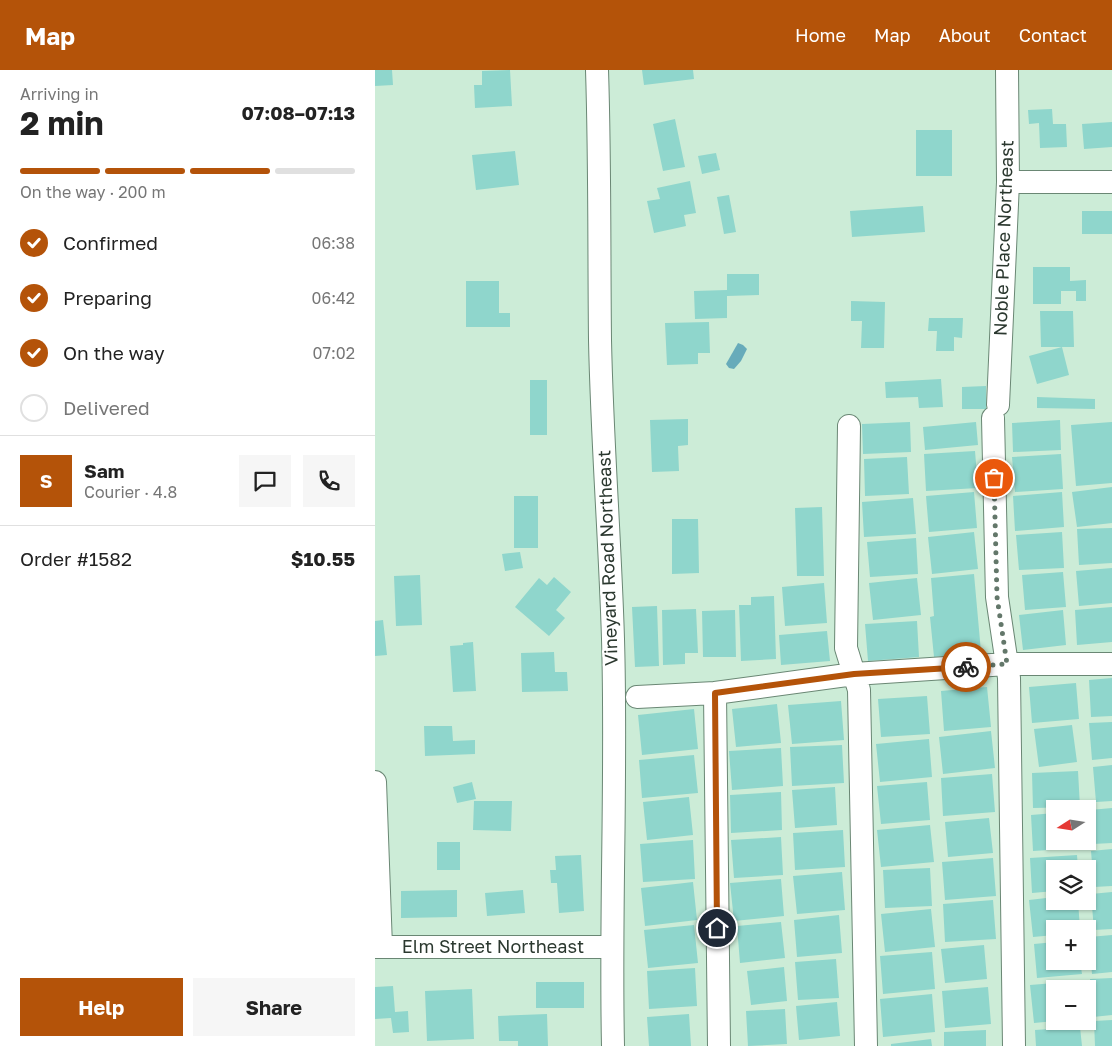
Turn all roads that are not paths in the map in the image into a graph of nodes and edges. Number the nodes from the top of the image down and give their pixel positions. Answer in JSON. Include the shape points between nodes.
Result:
{"nodes":[{"id":1,"x":597,"y":70,"type":"edge"},
{"id":2,"x":1007,"y":70,"type":"edge"},
{"id":3,"x":1007,"y":182,"type":"junction"},
{"id":4,"x":1112,"y":182,"type":"edge"},
{"id":5,"x":849,"y":426,"type":"dead end"},
{"id":6,"x":1007,"y":664,"type":"junction"},
{"id":7,"x":1112,"y":664,"type":"edge"},
{"id":8,"x":854,"y":674,"type":"junction"},
{"id":9,"x":715,"y":693,"type":"junction"},
{"id":10,"x":637,"y":697,"type":"dead end"},
{"id":11,"x":375,"y":782,"type":"edge"},
{"id":12,"x":378,"y":947,"type":"edge"},
{"id":13,"x":611,"y":947,"type":"junction"},
{"id":14,"x":613,"y":1046,"type":"edge"},
{"id":15,"x":719,"y":1046,"type":"edge"},
{"id":16,"x":866,"y":1046,"type":"edge"},
{"id":17,"x":1014,"y":1046,"type":"edge"}],
"edges":[{"from":1,"to":13,"type":"street","name":"Vineyard Road Northeast","via":[[600,349],[613,639]]},
{"from":2,"to":3,"type":"street","name":"Noble Place Northeast"},
{"from":3,"to":4,"type":"street"},
{"from":3,"to":6,"type":"street","name":"Noble Place Northeast","via":[[995,412],[997,597]]},
{"from":5,"to":8,"type":"street","via":[[846,648]]},
{"from":6,"to":7,"type":"street"},
{"from":6,"to":8,"type":"street"},
{"from":6,"to":17,"type":"street","name":"Noble Place Northeast"},
{"from":8,"to":9,"type":"street"},
{"from":8,"to":16,"type":"street","via":[[859,690]]},
{"from":9,"to":10,"type":"street"},
{"from":9,"to":15,"type":"street"},
{"from":11,"to":12,"type":"street"},
{"from":12,"to":13,"type":"street","name":"Elm Street Northeast"},
{"from":13,"to":14,"type":"street","name":"Vineyard Road Northeast"}]}
